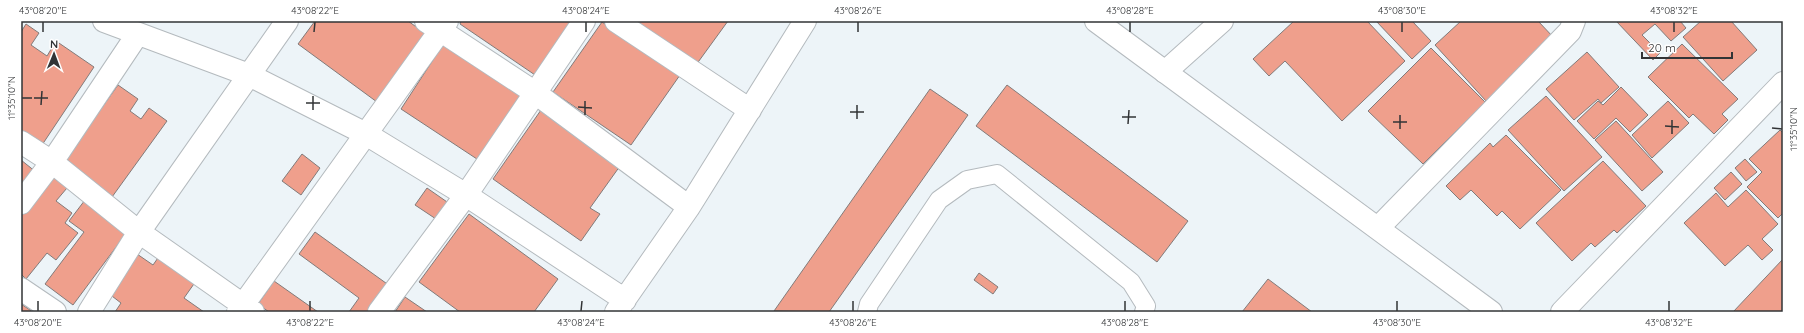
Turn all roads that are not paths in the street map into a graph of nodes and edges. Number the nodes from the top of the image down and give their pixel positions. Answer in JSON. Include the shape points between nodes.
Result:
{"nodes":[{"id":1,"x":104,"y":21,"type":"edge"},
{"id":2,"x":287,"y":21,"type":"edge"},
{"id":3,"x":584,"y":21,"type":"edge"},
{"id":4,"x":616,"y":21,"type":"edge"},
{"id":5,"x":1096,"y":21,"type":"edge"},
{"id":6,"x":1222,"y":21,"type":"edge"},
{"id":7,"x":1574,"y":21,"type":"edge"},
{"id":8,"x":803,"y":22,"type":"edge"},
{"id":9,"x":438,"y":24,"type":"edge"},
{"id":10,"x":137,"y":35,"type":"junction"},
{"id":11,"x":1165,"y":72,"type":"junction"},
{"id":12,"x":249,"y":76,"type":"junction"},
{"id":13,"x":1783,"y":83,"type":"edge"},
{"id":14,"x":534,"y":92,"type":"junction"},
{"id":15,"x":750,"y":110,"type":"junction"},
{"id":16,"x":366,"y":134,"type":"junction"},
{"id":17,"x":21,"y":142,"type":"edge"},
{"id":18,"x":52,"y":162,"type":"junction"},
{"id":19,"x":466,"y":195,"type":"junction"},
{"id":20,"x":21,"y":203,"type":"edge"},
{"id":21,"x":689,"y":207,"type":"junction"},
{"id":22,"x":1378,"y":228,"type":"junction"},
{"id":23,"x":139,"y":232,"type":"junction"},
{"id":24,"x":21,"y":289,"type":"edge"},
{"id":25,"x":620,"y":306,"type":"edge"},
{"id":26,"x":244,"y":310,"type":"edge"},
{"id":27,"x":55,"y":312,"type":"edge"},
{"id":28,"x":89,"y":312,"type":"edge"},
{"id":29,"x":379,"y":312,"type":"edge"},
{"id":30,"x":867,"y":312,"type":"edge"},
{"id":31,"x":1144,"y":312,"type":"edge"},
{"id":32,"x":1491,"y":312,"type":"edge"},
{"id":33,"x":1562,"y":312,"type":"edge"}],
"edges":[{"from":1,"to":10,"type":"street"},
{"from":2,"to":12,"type":"street"},
{"from":3,"to":14,"type":"street"},
{"from":4,"to":15,"type":"street"},
{"from":5,"to":11,"type":"street"},
{"from":6,"to":11,"type":"street"},
{"from":7,"to":22,"type":"street","via":[[1570,31]]},
{"from":8,"to":15,"type":"street"},
{"from":9,"to":14,"type":"street"},
{"from":9,"to":16,"type":"street"},
{"from":10,"to":12,"type":"street"},
{"from":10,"to":18,"type":"street"},
{"from":11,"to":22,"type":"street"},
{"from":12,"to":16,"type":"street"},
{"from":12,"to":23,"type":"street"},
{"from":13,"to":33,"type":"street"},
{"from":14,"to":19,"type":"street"},
{"from":14,"to":21,"type":"street"},
{"from":15,"to":21,"type":"street"},
{"from":16,"to":19,"type":"street"},
{"from":16,"to":26,"type":"street"},
{"from":17,"to":18,"type":"street"},
{"from":18,"to":20,"type":"street"},
{"from":18,"to":23,"type":"street"},
{"from":19,"to":25,"type":"street"},
{"from":19,"to":29,"type":"street"},
{"from":21,"to":25,"type":"street"},
{"from":22,"to":32,"type":"street"},
{"from":23,"to":26,"type":"street"},
{"from":23,"to":28,"type":"street"},
{"from":24,"to":27,"type":"street"},
{"from":30,"to":31,"type":"lane","via":[[869,304],[939,200],[967,180],[997,174],[1131,282],[1146,306]]}]}
